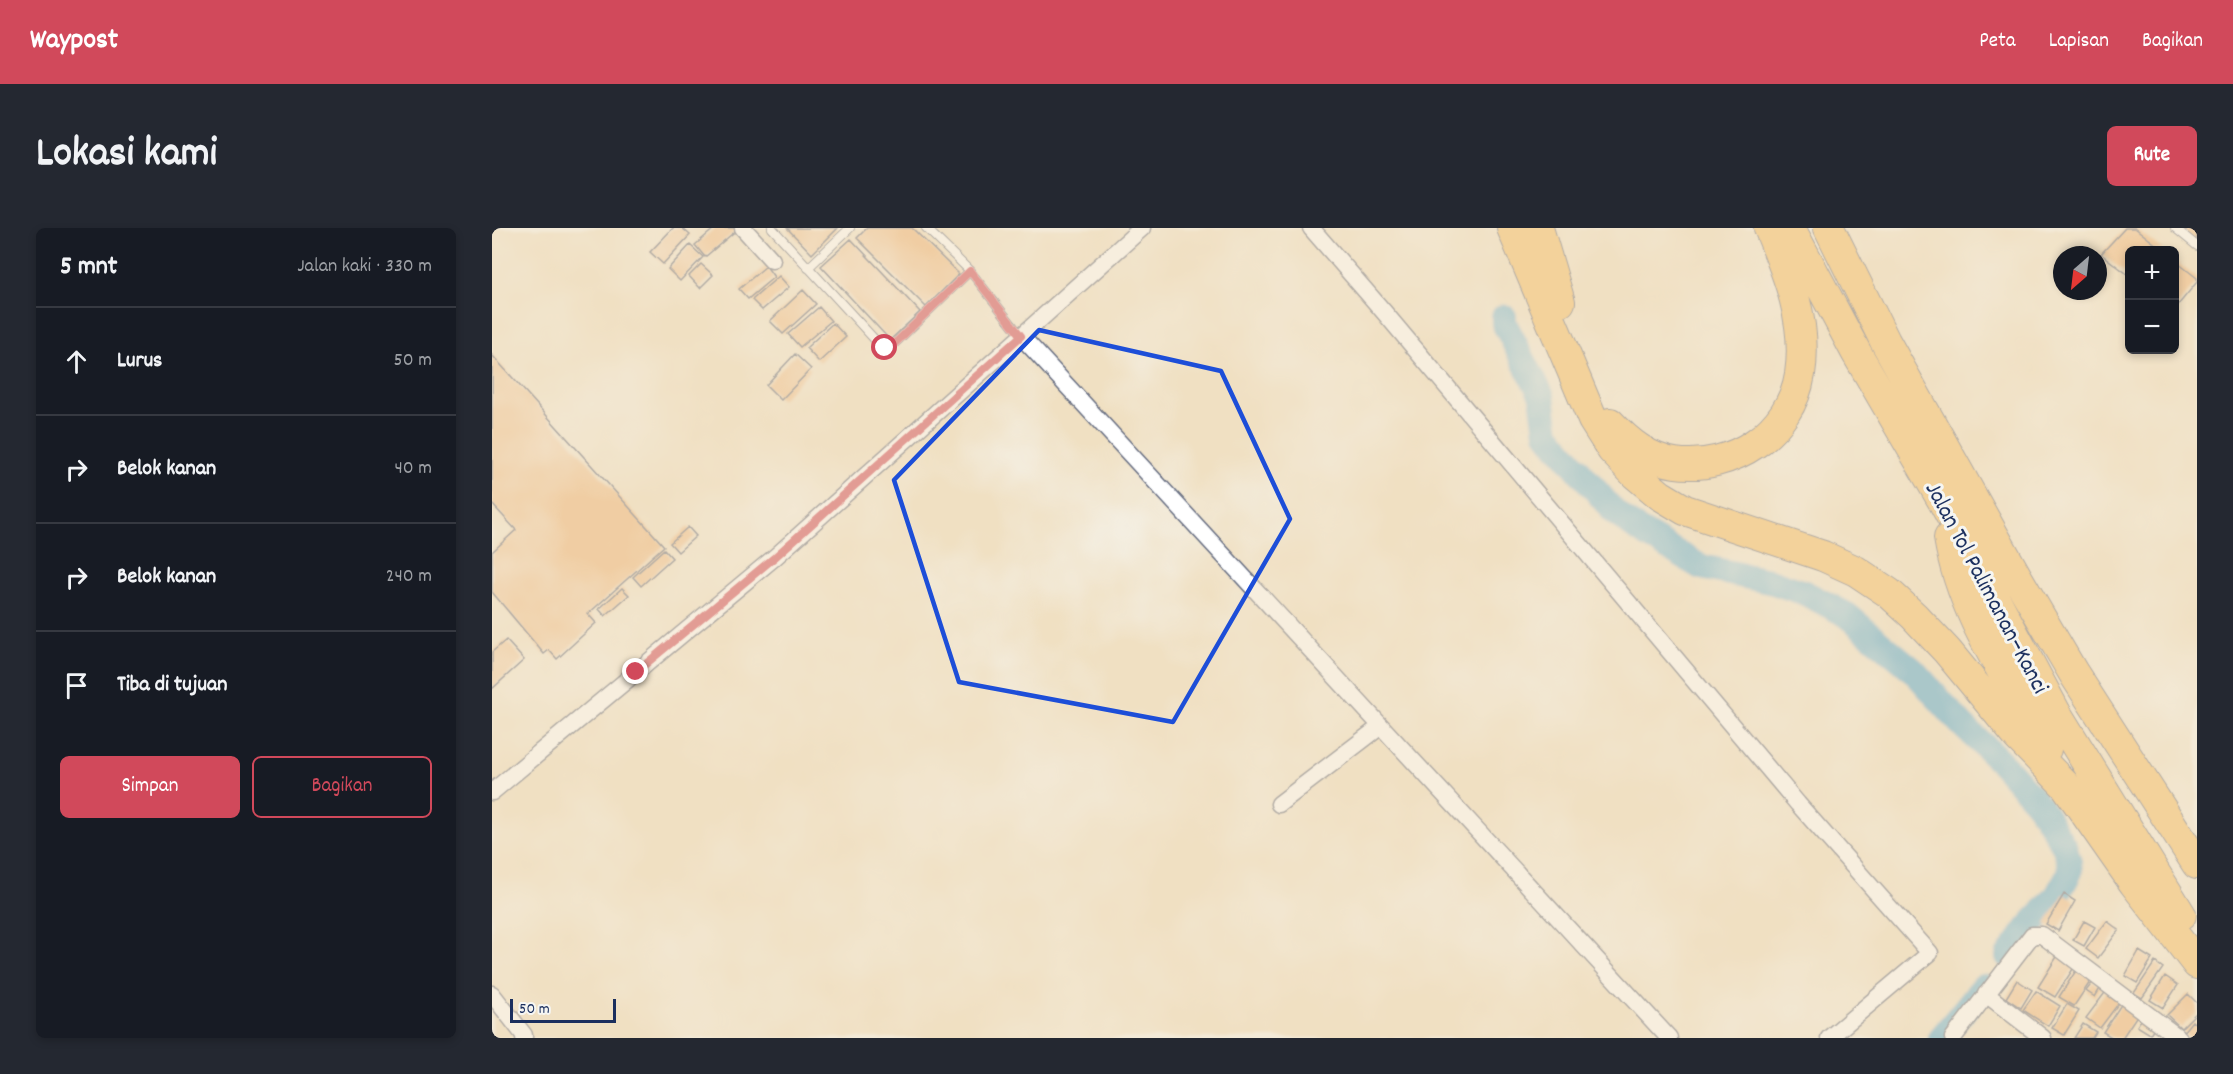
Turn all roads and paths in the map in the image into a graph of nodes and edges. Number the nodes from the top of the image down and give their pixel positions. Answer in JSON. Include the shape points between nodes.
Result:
{"nodes":[{"id":1,"x":743,"y":228,"type":"edge"},
{"id":2,"x":771,"y":228,"type":"edge"},
{"id":3,"x":850,"y":228,"type":"edge"},
{"id":4,"x":926,"y":228,"type":"edge"},
{"id":5,"x":1142,"y":228,"type":"edge"},
{"id":6,"x":1311,"y":228,"type":"edge"},
{"id":7,"x":1512,"y":228,"type":"edge"},
{"id":8,"x":1538,"y":228,"type":"edge"},
{"id":9,"x":1769,"y":228,"type":"edge"},
{"id":10,"x":1790,"y":228,"type":"edge"},
{"id":11,"x":1829,"y":228,"type":"edge"},
{"id":12,"x":2175,"y":228,"type":"edge"},
{"id":13,"x":2197,"y":246,"type":"edge"},
{"id":14,"x":772,"y":260,"type":"dead end"},
{"id":15,"x":808,"y":268,"type":"junction"},
{"id":16,"x":970,"y":271,"type":"junction"},
{"id":17,"x":1021,"y":336,"type":"junction"},
{"id":18,"x":1944,"y":503,"type":"junction"},
{"id":19,"x":1381,"y":726,"type":"junction"},
{"id":20,"x":2066,"y":786,"type":"junction"},
{"id":21,"x":492,"y":792,"type":"edge"},
{"id":22,"x":1279,"y":804,"type":"dead end"},
{"id":23,"x":2197,"y":864,"type":"edge"},
{"id":24,"x":2197,"y":940,"type":"edge"},
{"id":25,"x":2197,"y":964,"type":"edge"},
{"id":26,"x":492,"y":994,"type":"edge"},
{"id":27,"x":1986,"y":994,"type":"junction"},
{"id":28,"x":525,"y":1037,"type":"edge"},
{"id":29,"x":1669,"y":1038,"type":"edge"},
{"id":30,"x":1829,"y":1038,"type":"edge"},
{"id":31,"x":1953,"y":1038,"type":"edge"},
{"id":32,"x":2043,"y":1038,"type":"edge"},
{"id":33,"x":2179,"y":1038,"type":"edge"}],
"edges":[{"from":1,"to":14,"type":"street"},
{"from":2,"to":15,"type":"lane"},
{"from":3,"to":15,"type":"lane"},
{"from":4,"to":16,"type":"lane"},
{"from":5,"to":17,"type":"street"},
{"from":6,"to":30,"type":"street","via":[[1798,804],[1930,953]]},
{"from":7,"to":20,"type":"highway","via":[[1593,420],[1612,450],[1635,474],[1684,510],[1823,556],[1888,592],[1947,651],[2018,737]]},
{"from":8,"to":9,"type":"highway","via":[[1589,387],[1607,419],[1628,442],[1647,454],[1674,463],[1719,461],[1754,446],[1770,433],[1790,404],[1800,375],[1800,323],[1789,275]]},
{"from":10,"to":18,"type":"highway","name":"Jalan Tol Palimanan–Kanci","via":[[1856,352]]},
{"from":11,"to":23,"type":"highway","name":"Jalan Tol Palimanan–Kanci","via":[[1885,340],[2017,576],[2074,674]]},
{"from":12,"to":13,"type":"lane"},
{"from":15,"to":16,"type":"lane","via":[[881,346],[889,349]]},
{"from":16,"to":17,"type":"lane"},
{"from":17,"to":19,"type":"street"},
{"from":17,"to":21,"type":"street","via":[[775,557]]},
{"from":18,"to":20,"type":"highway","via":[[1951,550],[1969,610]]},
{"from":18,"to":24,"type":"highway","name":"Jalan Tol Palimanan–Kanci","via":[[2056,713]]},
{"from":19,"to":22,"type":"street"},
{"from":19,"to":29,"type":"street"},
{"from":20,"to":25,"type":"highway"},
{"from":26,"to":28,"type":"street"},
{"from":27,"to":31,"type":"street"},
{"from":27,"to":32,"type":"street"},
{"from":27,"to":33,"type":"street","via":[[2037,933]]}]}
